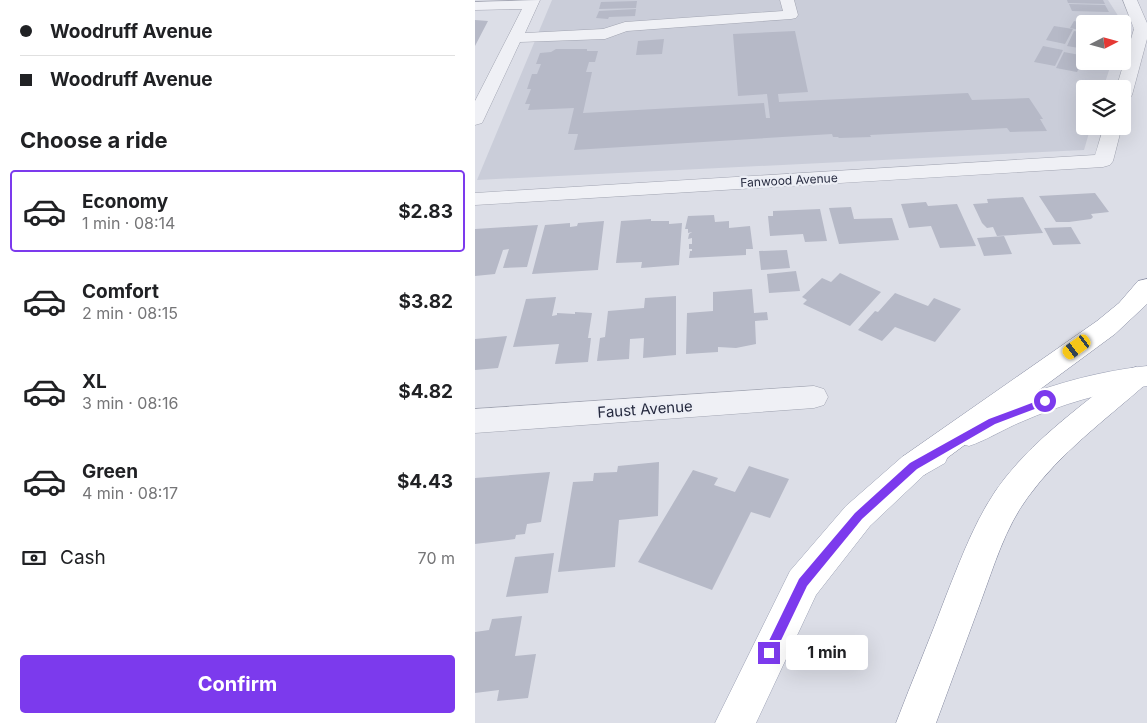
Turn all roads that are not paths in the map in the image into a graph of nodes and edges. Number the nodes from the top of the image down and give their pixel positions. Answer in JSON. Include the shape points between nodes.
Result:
{"nodes":[{"id":1,"x":787,"y":0,"type":"edge"},
{"id":2,"x":1130,"y":0,"type":"edge"},
{"id":3,"x":532,"y":2,"type":"edge"},
{"id":4,"x":475,"y":6,"type":"edge"},
{"id":5,"x":514,"y":38,"type":"junction"},
{"id":6,"x":1127,"y":80,"type":"edge"},
{"id":7,"x":475,"y":119,"type":"edge"},
{"id":8,"x":1110,"y":135,"type":"edge"},
{"id":9,"x":475,"y":199,"type":"edge"},
{"id":10,"x":1147,"y":287,"type":"edge"},
{"id":11,"x":1142,"y":377,"type":"edge"},
{"id":12,"x":814,"y":397,"type":"dead end"},
{"id":13,"x":475,"y":421,"type":"edge"},
{"id":14,"x":913,"y":466,"type":"junction"},
{"id":15,"x":735,"y":723,"type":"edge"},
{"id":16,"x":916,"y":723,"type":"edge"}],
"edges":[{"from":1,"to":5,"type":"street","via":[[791,15],[625,26],[605,34]]},
{"from":2,"to":6,"type":"street","via":[[1142,29]]},
{"from":3,"to":4,"type":"street"},
{"from":3,"to":5,"type":"street"},
{"from":5,"to":7,"type":"street"},
{"from":8,"to":9,"type":"street","name":"Fanwood Avenue","via":[[1103,161]]},
{"from":10,"to":14,"type":"main road","via":[[1107,328]]},
{"from":11,"to":14,"type":"main road","via":[[1071,391],[992,421]]},
{"from":11,"to":16,"type":"main road","via":[[1067,435],[1036,463],[1015,490],[977,563]]},
{"from":12,"to":13,"type":"street","name":"Faust Avenue"},
{"from":14,"to":15,"type":"main road","via":[[858,516],[803,582]]}]}
